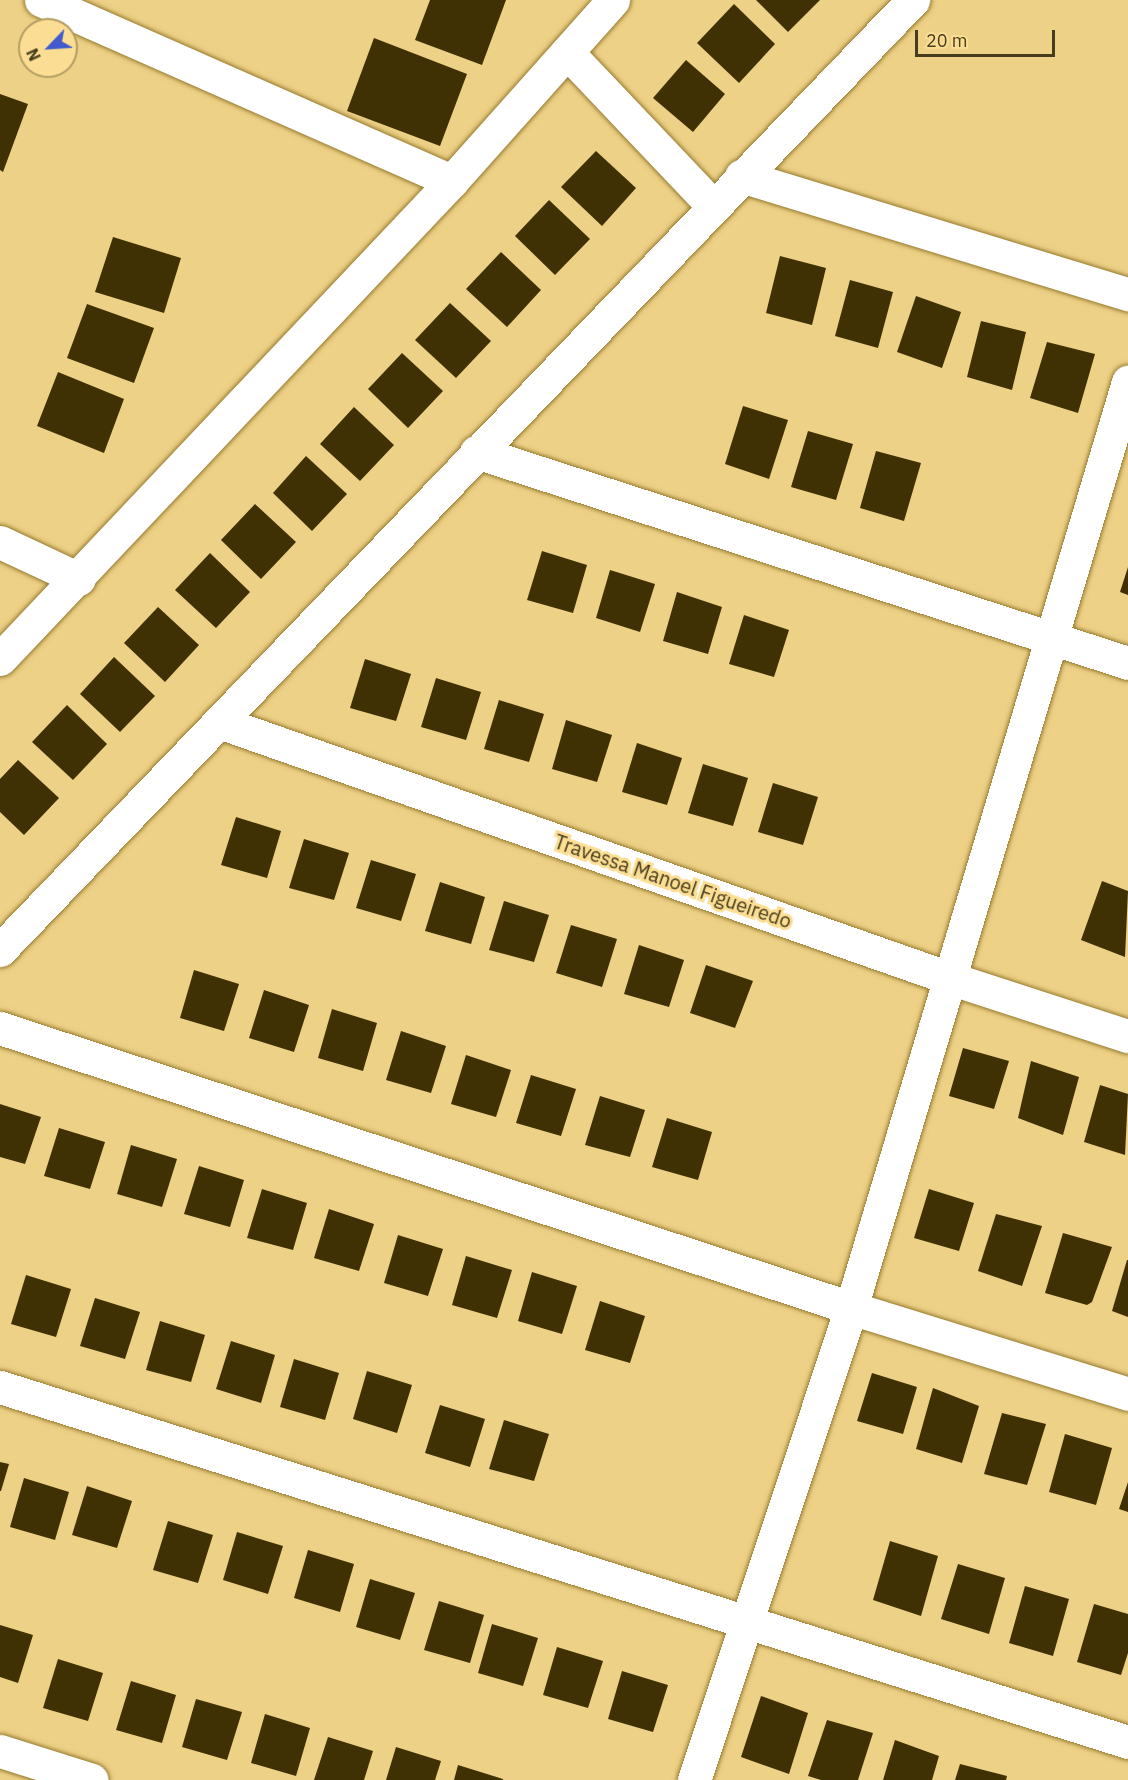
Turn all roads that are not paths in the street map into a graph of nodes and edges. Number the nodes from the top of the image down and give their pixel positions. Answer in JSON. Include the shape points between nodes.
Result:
{"nodes":[{"id":1,"x":41,"y":0,"type":"edge"},
{"id":2,"x":613,"y":0,"type":"edge"},
{"id":3,"x":913,"y":0,"type":"edge"},
{"id":4,"x":567,"y":52,"type":"junction"},
{"id":5,"x":741,"y":176,"type":"junction"},
{"id":6,"x":452,"y":180,"type":"junction"},
{"id":7,"x":712,"y":205,"type":"junction"},
{"id":8,"x":1128,"y":294,"type":"edge"},
{"id":9,"x":1128,"y":382,"type":"edge"},
{"id":10,"x":476,"y":452,"type":"junction"},
{"id":11,"x":0,"y":542,"type":"edge"},
{"id":12,"x":79,"y":579,"type":"junction"},
{"id":13,"x":1051,"y":638,"type":"junction"},
{"id":14,"x":0,"y":659,"type":"edge"},
{"id":15,"x":1128,"y":663,"type":"edge"},
{"id":16,"x":219,"y":722,"type":"junction"},
{"id":17,"x":0,"y":950,"type":"edge"},
{"id":18,"x":950,"y":978,"type":"junction"},
{"id":19,"x":0,"y":1028,"type":"edge"},
{"id":20,"x":1128,"y":1036,"type":"edge"},
{"id":21,"x":851,"y":1308,"type":"junction"},
{"id":22,"x":0,"y":1387,"type":"edge"},
{"id":23,"x":1128,"y":1394,"type":"edge"},
{"id":24,"x":747,"y":1622,"type":"junction"},
{"id":25,"x":1128,"y":1742,"type":"edge"},
{"id":26,"x":0,"y":1751,"type":"edge"},
{"id":27,"x":92,"y":1780,"type":"edge"},
{"id":28,"x":694,"y":1780,"type":"edge"}],
"edges":[{"from":1,"to":6,"type":"street"},
{"from":2,"to":4,"type":"street"},
{"from":3,"to":5,"type":"street"},
{"from":4,"to":6,"type":"street"},
{"from":4,"to":7,"type":"street"},
{"from":5,"to":7,"type":"street"},
{"from":5,"to":8,"type":"street"},
{"from":6,"to":12,"type":"street"},
{"from":7,"to":10,"type":"street"},
{"from":9,"to":13,"type":"street"},
{"from":10,"to":13,"type":"street"},
{"from":10,"to":16,"type":"street"},
{"from":11,"to":12,"type":"street"},
{"from":12,"to":14,"type":"street"},
{"from":13,"to":15,"type":"street"},
{"from":13,"to":18,"type":"street"},
{"from":16,"to":17,"type":"street"},
{"from":16,"to":18,"type":"street","name":"Travessa Manoel Figueiredo"},
{"from":18,"to":20,"type":"street","name":"Travessa Manoel Figueiredo"},
{"from":18,"to":21,"type":"street"},
{"from":19,"to":21,"type":"street"},
{"from":21,"to":23,"type":"street"},
{"from":21,"to":24,"type":"street"},
{"from":22,"to":24,"type":"street"},
{"from":24,"to":25,"type":"street"},
{"from":24,"to":28,"type":"street"},
{"from":26,"to":27,"type":"street"}]}
